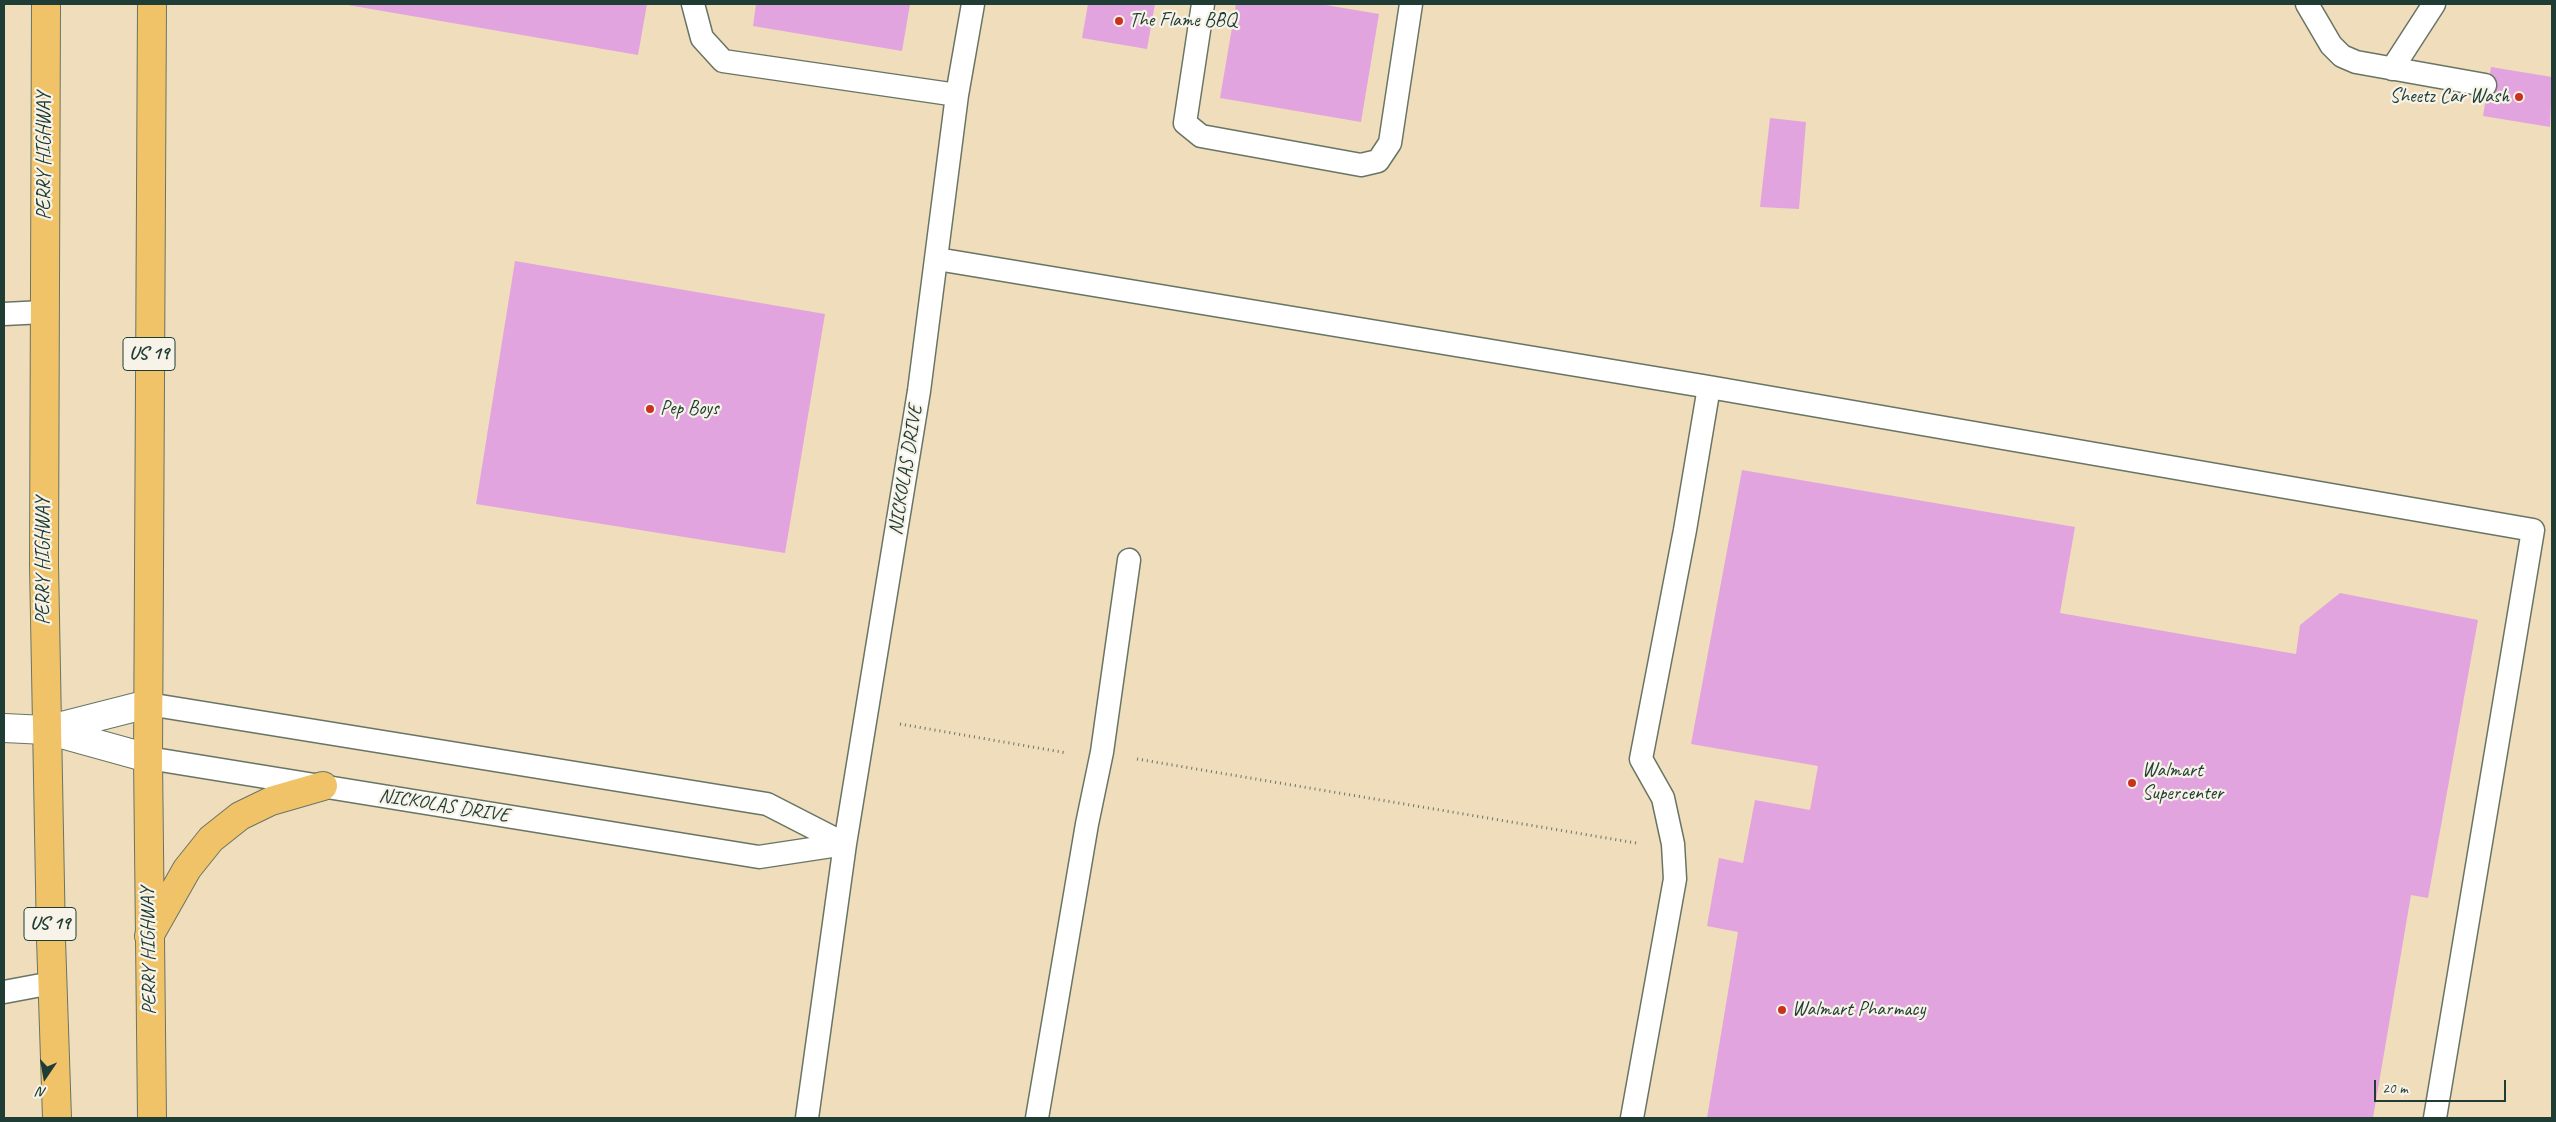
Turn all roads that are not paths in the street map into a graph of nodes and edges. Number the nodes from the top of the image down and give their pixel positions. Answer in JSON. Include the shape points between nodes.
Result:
{"nodes":[{"id":1,"x":46,"y":4,"type":"edge"},
{"id":2,"x":152,"y":4,"type":"edge"},
{"id":3,"x":693,"y":4,"type":"edge"},
{"id":4,"x":972,"y":4,"type":"edge"},
{"id":5,"x":1202,"y":4,"type":"edge"},
{"id":6,"x":1411,"y":4,"type":"edge"},
{"id":7,"x":2307,"y":4,"type":"edge"},
{"id":8,"x":2434,"y":4,"type":"edge"},
{"id":9,"x":2392,"y":69,"type":"junction"},
{"id":10,"x":2485,"y":85,"type":"dead end"},
{"id":11,"x":958,"y":95,"type":"junction"},
{"id":12,"x":937,"y":259,"type":"junction"},
{"id":13,"x":44,"y":312,"type":"junction"},
{"id":14,"x":4,"y":314,"type":"edge"},
{"id":15,"x":1709,"y":387,"type":"junction"},
{"id":16,"x":1130,"y":560,"type":"dead end"},
{"id":17,"x":148,"y":704,"type":"junction"},
{"id":18,"x":4,"y":728,"type":"edge"},
{"id":19,"x":46,"y":730,"type":"junction"},
{"id":20,"x":148,"y":758,"type":"junction"},
{"id":21,"x":323,"y":786,"type":"junction"},
{"id":22,"x":844,"y":844,"type":"junction"},
{"id":23,"x":149,"y":937,"type":"junction"},
{"id":24,"x":52,"y":982,"type":"junction"},
{"id":25,"x":4,"y":992,"type":"edge"},
{"id":26,"x":57,"y":1118,"type":"edge"},
{"id":27,"x":152,"y":1118,"type":"edge"},
{"id":28,"x":807,"y":1118,"type":"edge"},
{"id":29,"x":1037,"y":1118,"type":"edge"},
{"id":30,"x":1632,"y":1118,"type":"edge"},
{"id":31,"x":2435,"y":1118,"type":"edge"}],
"edges":[{"from":1,"to":13,"type":"main road","name":"PERRY HIGHWAY","number":"US 19"},
{"from":2,"to":17,"type":"main road","name":"PERRY HIGHWAY","number":"US 19"},
{"from":3,"to":11,"type":"lane","via":[[702,38],[723,60]]},
{"from":4,"to":11,"type":"lane","name":"NICKOLAS DRIVE"},
{"from":5,"to":6,"type":"lane","via":[[1185,123],[1201,136],[1361,165],[1378,161],[1390,143]]},
{"from":7,"to":9,"type":"lane","via":[[2331,45],[2342,56]]},
{"from":8,"to":9,"type":"lane"},
{"from":9,"to":10,"type":"lane"},
{"from":11,"to":12,"type":"lane","name":"NICKOLAS DRIVE"},
{"from":12,"to":15,"type":"lane"},
{"from":12,"to":22,"type":"lane","name":"NICKOLAS DRIVE","via":[[919,391]]},
{"from":13,"to":14,"type":"lane"},
{"from":13,"to":19,"type":"main road","name":"PERRY HIGHWAY","number":"US 19"},
{"from":15,"to":30,"type":"lane","via":[[1641,759],[1663,798],[1674,850],[1675,879]]},
{"from":15,"to":31,"type":"lane","via":[[2533,530]]},
{"from":16,"to":29,"type":"lane","via":[[1102,752]]},
{"from":17,"to":19,"type":"street"},
{"from":17,"to":20,"type":"main road","name":"PERRY HIGHWAY","number":"US 19"},
{"from":17,"to":22,"type":"lane","via":[[767,804]]},
{"from":18,"to":19,"type":"street"},
{"from":19,"to":20,"type":"street","name":"NICKOLAS DRIVE"},
{"from":19,"to":24,"type":"main road","name":"PERRY HIGHWAY","number":"US 19"},
{"from":20,"to":21,"type":"lane","name":"NICKOLAS DRIVE"},
{"from":20,"to":23,"type":"main road","name":"PERRY HIGHWAY","number":"US 19"},
{"from":21,"to":22,"type":"lane","name":"NICKOLAS DRIVE","via":[[759,857]]},
{"from":21,"to":23,"type":"main road","via":[[271,801],[240,816],[211,839],[186,868]]},
{"from":22,"to":28,"type":"lane"},
{"from":23,"to":27,"type":"main road","name":"PERRY HIGHWAY","number":"US 19"},
{"from":24,"to":25,"type":"lane"},
{"from":24,"to":26,"type":"main road","name":"PERRY HIGHWAY","number":"US 19"}]}
